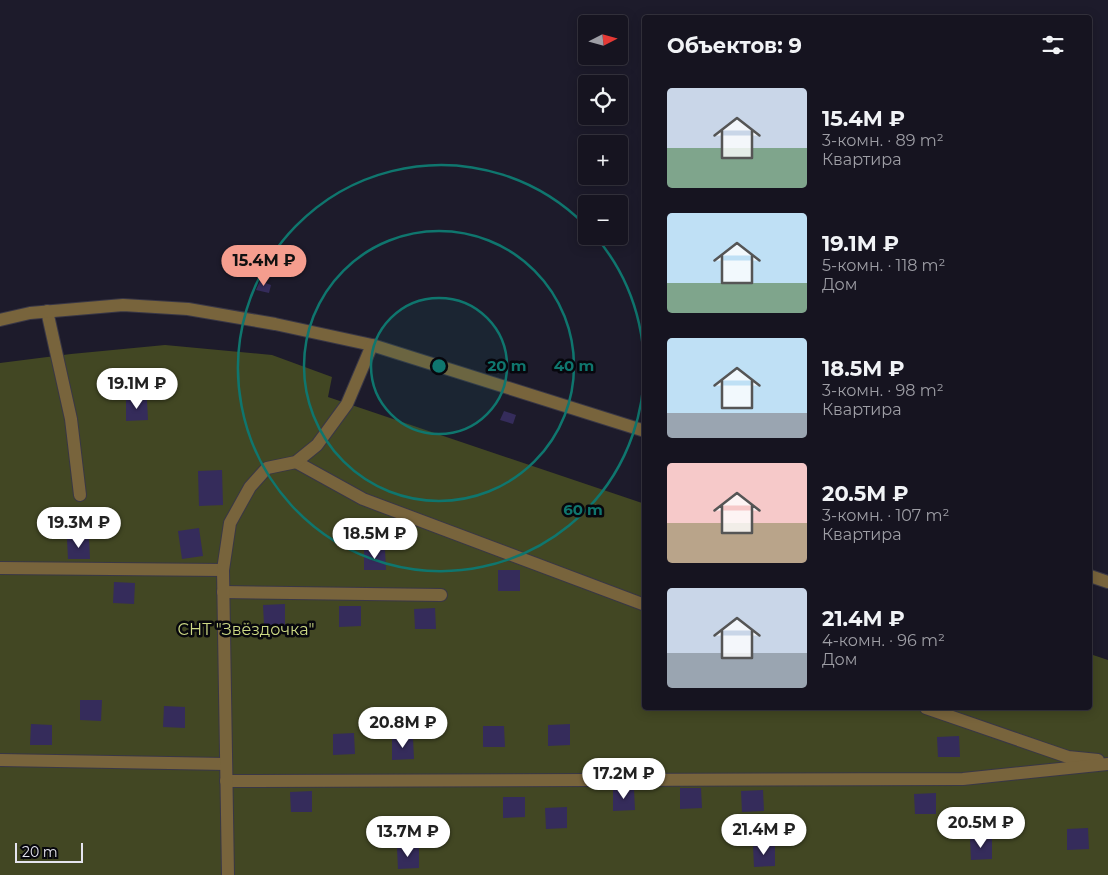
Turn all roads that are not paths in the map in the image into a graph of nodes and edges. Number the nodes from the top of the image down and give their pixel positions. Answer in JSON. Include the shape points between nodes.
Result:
{"nodes":[{"id":1,"x":46,"y":311,"type":"junction"},
{"id":2,"x":0,"y":320,"type":"edge"},
{"id":3,"x":372,"y":345,"type":"junction"},
{"id":4,"x":642,"y":431,"type":"edge"},
{"id":5,"x":296,"y":462,"type":"junction"},
{"id":6,"x":80,"y":495,"type":"dead end"},
{"id":7,"x":0,"y":568,"type":"edge"},
{"id":8,"x":223,"y":570,"type":"junction"},
{"id":9,"x":1092,"y":577,"type":"edge"},
{"id":10,"x":1108,"y":582,"type":"edge"},
{"id":11,"x":223,"y":592,"type":"junction"},
{"id":12,"x":441,"y":595,"type":"dead end"},
{"id":13,"x":642,"y":604,"type":"edge"},
{"id":14,"x":932,"y":710,"type":"edge"},
{"id":15,"x":0,"y":760,"type":"edge"},
{"id":16,"x":1108,"y":763,"type":"edge"},
{"id":17,"x":226,"y":764,"type":"junction"},
{"id":18,"x":226,"y":781,"type":"junction"},
{"id":19,"x":228,"y":875,"type":"edge"}],
"edges":[{"from":1,"to":2,"type":"street"},
{"from":1,"to":3,"type":"street","via":[[123,305],[188,310],[275,324]]},
{"from":1,"to":6,"type":"street","via":[[72,419]]},
{"from":3,"to":4,"type":"street"},
{"from":3,"to":5,"type":"street","via":[[347,404],[316,445]]},
{"from":5,"to":8,"type":"street","via":[[268,468],[250,487],[230,523]]},
{"from":5,"to":13,"type":"street","via":[[363,499]]},
{"from":7,"to":8,"type":"street"},
{"from":8,"to":11,"type":"street"},
{"from":9,"to":10,"type":"street"},
{"from":11,"to":12,"type":"street"},
{"from":11,"to":17,"type":"street"},
{"from":14,"to":16,"type":"street","via":[[1068,757]]},
{"from":15,"to":17,"type":"street"},
{"from":16,"to":18,"type":"street","via":[[964,779]]},
{"from":17,"to":18,"type":"street"},
{"from":18,"to":19,"type":"street"}]}
